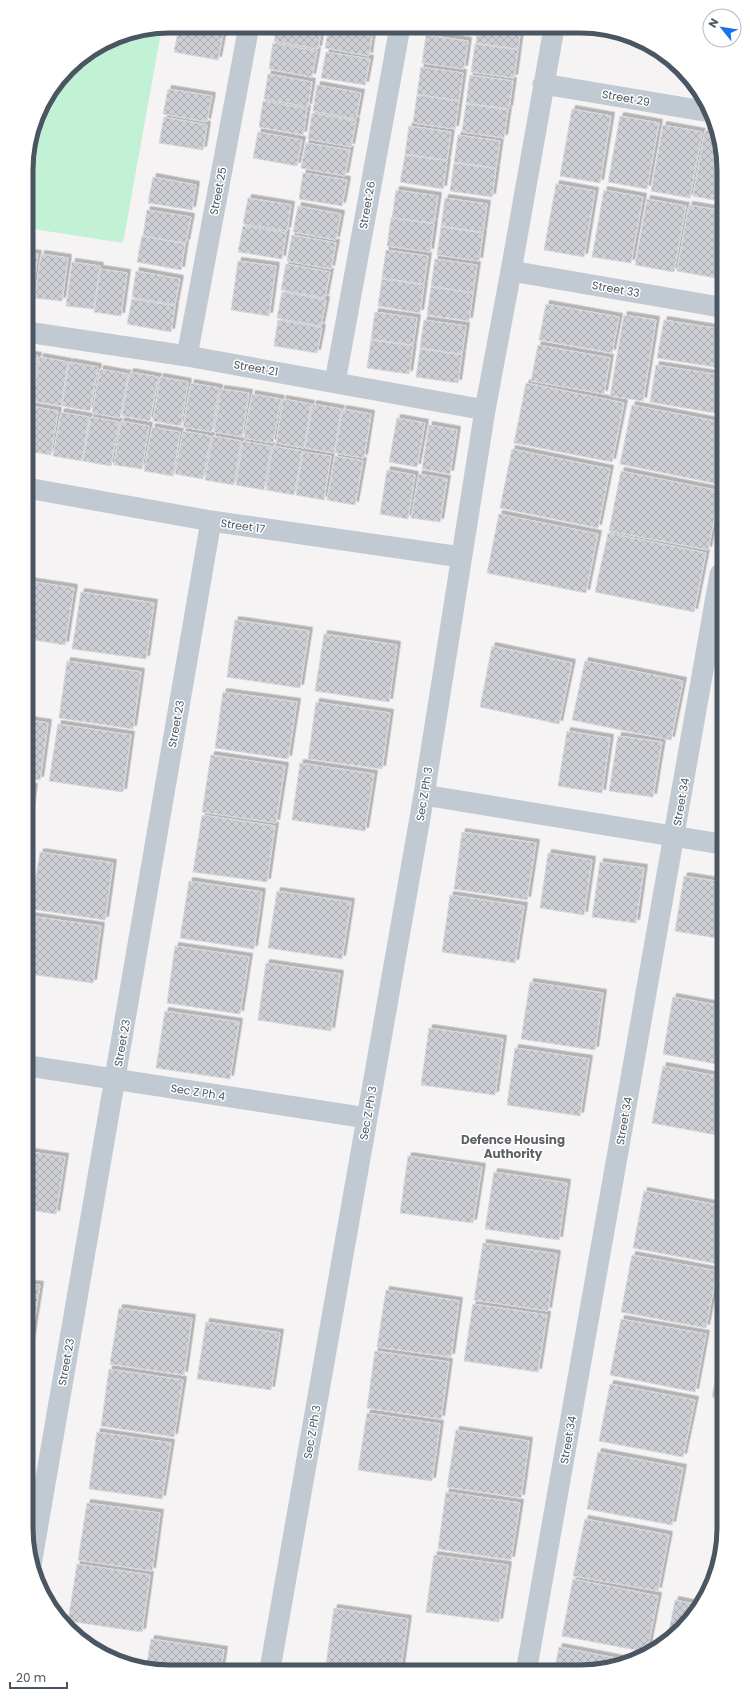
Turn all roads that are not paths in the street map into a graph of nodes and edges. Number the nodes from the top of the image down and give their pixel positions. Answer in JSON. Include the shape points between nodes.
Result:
{"nodes":[{"id":1,"x":248,"y":33,"type":"edge"},
{"id":2,"x":399,"y":33,"type":"edge"},
{"id":3,"x":553,"y":33,"type":"edge"},
{"id":4,"x":543,"y":84,"type":"junction"},
{"id":5,"x":704,"y":111,"type":"edge"},
{"id":6,"x":511,"y":271,"type":"junction"},
{"id":7,"x":717,"y":306,"type":"edge"},
{"id":8,"x":33,"y":333,"type":"edge"},
{"id":9,"x":187,"y":356,"type":"junction"},
{"id":10,"x":335,"y":382,"type":"junction"},
{"id":11,"x":485,"y":410,"type":"junction"},
{"id":12,"x":33,"y":489,"type":"edge"},
{"id":13,"x":211,"y":521,"type":"junction"},
{"id":14,"x":460,"y":557,"type":"junction"},
{"id":15,"x":717,"y":591,"type":"edge"},
{"id":16,"x":424,"y":795,"type":"junction"},
{"id":17,"x":675,"y":836,"type":"junction"},
{"id":18,"x":717,"y":843,"type":"edge"},
{"id":19,"x":33,"y":1067,"type":"edge"},
{"id":20,"x":116,"y":1079,"type":"junction"},
{"id":21,"x":367,"y":1118,"type":"junction"},
{"id":22,"x":34,"y":1547,"type":"edge"},
{"id":23,"x":271,"y":1665,"type":"edge"},
{"id":24,"x":528,"y":1665,"type":"edge"}],
"edges":[{"from":1,"to":9,"type":"street","name":"Street 25"},
{"from":2,"to":10,"type":"street","name":"Street 26"},
{"from":3,"to":4,"type":"street","name":"Sec Z Ph 3"},
{"from":4,"to":5,"type":"street","name":"Street 29"},
{"from":4,"to":6,"type":"street","name":"Sec Z Ph 3"},
{"from":6,"to":7,"type":"street","name":"Street 33"},
{"from":6,"to":11,"type":"street","name":"Sec Z Ph 3"},
{"from":8,"to":9,"type":"street","name":"Street 21"},
{"from":9,"to":10,"type":"street","name":"Street 21"},
{"from":10,"to":11,"type":"street","name":"Street 21"},
{"from":11,"to":14,"type":"street","name":"Sec Z Ph 3"},
{"from":12,"to":13,"type":"street","name":"Street 17"},
{"from":13,"to":14,"type":"street","name":"Street 17"},
{"from":13,"to":20,"type":"street","name":"Street 23"},
{"from":14,"to":16,"type":"street","name":"Sec Z Ph 3"},
{"from":15,"to":17,"type":"street","name":"Street 34"},
{"from":16,"to":17,"type":"street"},
{"from":16,"to":21,"type":"street","name":"Sec Z Ph 3"},
{"from":17,"to":18,"type":"street"},
{"from":17,"to":24,"type":"street","name":"Street 34"},
{"from":19,"to":20,"type":"street","name":"Sec Z Ph 4"},
{"from":20,"to":21,"type":"street","name":"Sec Z Ph 4"},
{"from":20,"to":22,"type":"street","name":"Street 23"},
{"from":21,"to":23,"type":"street","name":"Sec Z Ph 3"}]}
